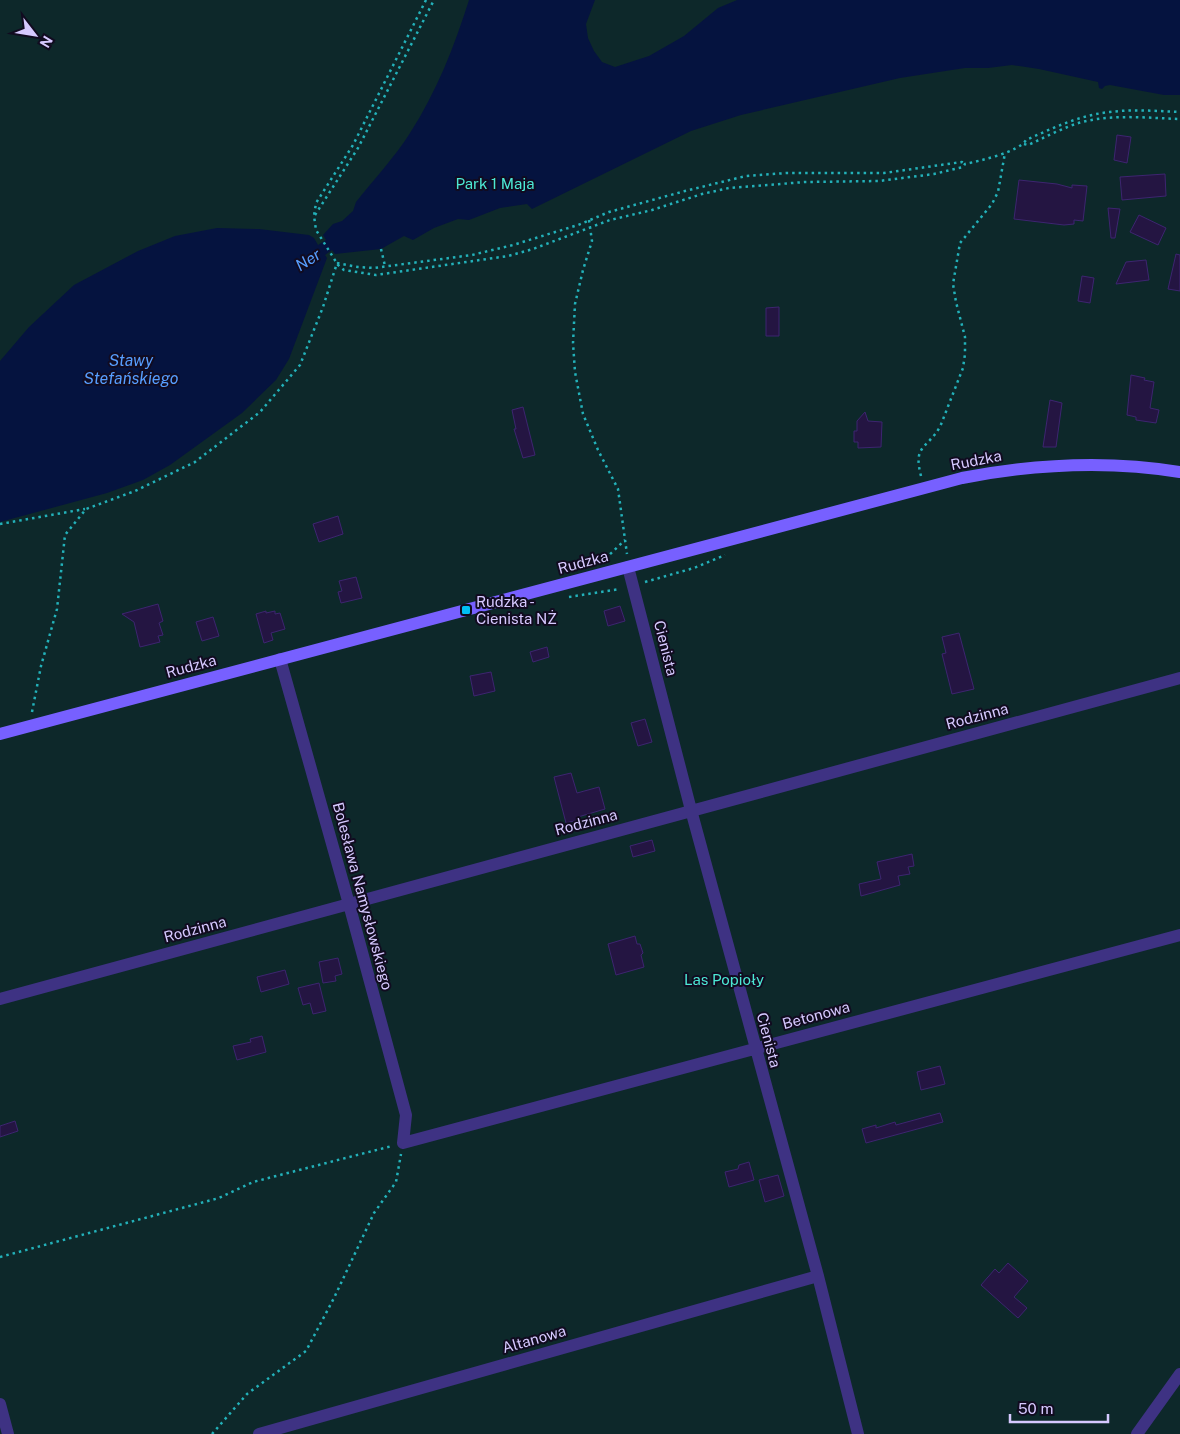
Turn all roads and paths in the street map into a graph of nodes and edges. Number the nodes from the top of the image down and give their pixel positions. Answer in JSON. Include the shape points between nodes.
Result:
{"nodes":[{"id":1,"x":426,"y":0,"type":"edge"},
{"id":2,"x":434,"y":0,"type":"edge"},
{"id":3,"x":1180,"y":112,"type":"edge"},
{"id":4,"x":1180,"y":119,"type":"edge"},
{"id":5,"x":1024,"y":144,"type":"junction"},
{"id":6,"x":1005,"y":153,"type":"junction"},
{"id":7,"x":965,"y":164,"type":"junction"},
{"id":8,"x":314,"y":216,"type":"junction"},
{"id":9,"x":589,"y":220,"type":"junction"},
{"id":10,"x":591,"y":227,"type":"junction"},
{"id":11,"x":381,"y":249,"type":"dead end"},
{"id":12,"x":337,"y":263,"type":"junction"},
{"id":13,"x":385,"y":266,"type":"junction"},
{"id":14,"x":1180,"y":472,"type":"edge"},
{"id":15,"x":924,"y":488,"type":"junction"},
{"id":16,"x":86,"y":509,"type":"junction"},
{"id":17,"x":0,"y":524,"type":"edge"},
{"id":18,"x":625,"y":540,"type":"junction"},
{"id":19,"x":730,"y":553,"type":"dead end"},
{"id":20,"x":607,"y":557,"type":"dead end"},
{"id":21,"x":628,"y":567,"type":"junction"},
{"id":22,"x":633,"y":586,"type":"junction"},
{"id":23,"x":568,"y":597,"type":"dead end"},
{"id":24,"x":280,"y":659,"type":"junction"},
{"id":25,"x":1180,"y":678,"type":"edge"},
{"id":26,"x":29,"y":727,"type":"junction"},
{"id":27,"x":0,"y":734,"type":"edge"},
{"id":28,"x":691,"y":810,"type":"junction"},
{"id":29,"x":349,"y":904,"type":"junction"},
{"id":30,"x":1180,"y":935,"type":"edge"},
{"id":31,"x":0,"y":998,"type":"edge"},
{"id":32,"x":755,"y":1048,"type":"junction"},
{"id":33,"x":403,"y":1143,"type":"junction"},
{"id":34,"x":0,"y":1257,"type":"edge"},
{"id":35,"x":818,"y":1276,"type":"junction"},
{"id":36,"x":1180,"y":1374,"type":"edge"},
{"id":37,"x":0,"y":1404,"type":"edge"},
{"id":38,"x":8,"y":1434,"type":"edge"},
{"id":39,"x":212,"y":1434,"type":"edge"},
{"id":40,"x":259,"y":1434,"type":"edge"},
{"id":41,"x":858,"y":1434,"type":"edge"},
{"id":42,"x":1137,"y":1434,"type":"edge"}],
"edges":[{"from":1,"to":8,"type":"path","via":[[353,145],[319,198]]},
{"from":2,"to":8,"type":"path","via":[[358,148]]},
{"from":3,"to":5,"type":"path","via":[[1109,112],[1067,122],[1026,140]]},
{"from":4,"to":5,"type":"path","via":[[1129,117],[1093,120]]},
{"from":5,"to":6,"type":"path"},
{"from":6,"to":7,"type":"path"},
{"from":6,"to":15,"type":"path","via":[[998,192],[992,204],[960,243],[953,284],[965,336],[965,354],[940,427],[919,454]]},
{"from":7,"to":9,"type":"path","via":[[884,173],[746,176]]},
{"from":7,"to":10,"type":"path","via":[[964,167],[934,174],[879,181],[729,188]]},
{"from":8,"to":12,"type":"path","via":[[316,230]]},
{"from":9,"to":10,"type":"path"},
{"from":9,"to":13,"type":"path","via":[[480,253]]},
{"from":10,"to":12,"type":"path","via":[[508,256],[369,274],[344,270]]},
{"from":10,"to":18,"type":"path","via":[[592,241],[575,304],[575,372],[583,414],[618,489]]},
{"from":11,"to":13,"type":"path"},
{"from":12,"to":13,"type":"path","via":[[366,268]]},
{"from":12,"to":16,"type":"path","via":[[300,365],[260,412],[194,462],[136,491]]},
{"from":14,"to":15,"type":"street","name":"Rudzka","via":[[1062,465],[992,472]]},
{"from":15,"to":21,"type":"street","name":"Rudzka"},
{"from":16,"to":17,"type":"path"},
{"from":16,"to":26,"type":"path","via":[[64,535],[57,609]]},
{"from":18,"to":20,"type":"path"},
{"from":18,"to":21,"type":"path"},
{"from":19,"to":22,"type":"path","via":[[694,568]]},
{"from":21,"to":22,"type":"street","name":"Cienista"},
{"from":21,"to":24,"type":"street","name":"Rudzka"},
{"from":22,"to":23,"type":"path"},
{"from":22,"to":28,"type":"street","name":"Cienista"},
{"from":24,"to":26,"type":"street","name":"Rudzka"},
{"from":24,"to":29,"type":"street","name":"Bolesława Namysłowskiego"},
{"from":25,"to":28,"type":"street","name":"Rodzinna"},
{"from":26,"to":27,"type":"street","name":"Rudzka"},
{"from":28,"to":29,"type":"street","name":"Rodzinna"},
{"from":28,"to":32,"type":"street","name":"Cienista"},
{"from":29,"to":31,"type":"street","name":"Rodzinna"},
{"from":29,"to":33,"type":"street","name":"Bolesława Namysłowskiego","via":[[406,1116]]},
{"from":30,"to":32,"type":"street","name":"Betonowa"},
{"from":32,"to":33,"type":"street","name":"Betonowa"},
{"from":32,"to":35,"type":"street","name":"Cienista"},
{"from":33,"to":34,"type":"path","via":[[254,1182],[220,1198]]},
{"from":33,"to":39,"type":"path","via":[[396,1182],[374,1213],[306,1351],[248,1394]]},
{"from":35,"to":40,"type":"street","name":"Altanowa"},
{"from":35,"to":41,"type":"street","name":"Cienista"},
{"from":36,"to":42,"type":"street"},
{"from":37,"to":38,"type":"street"}]}
